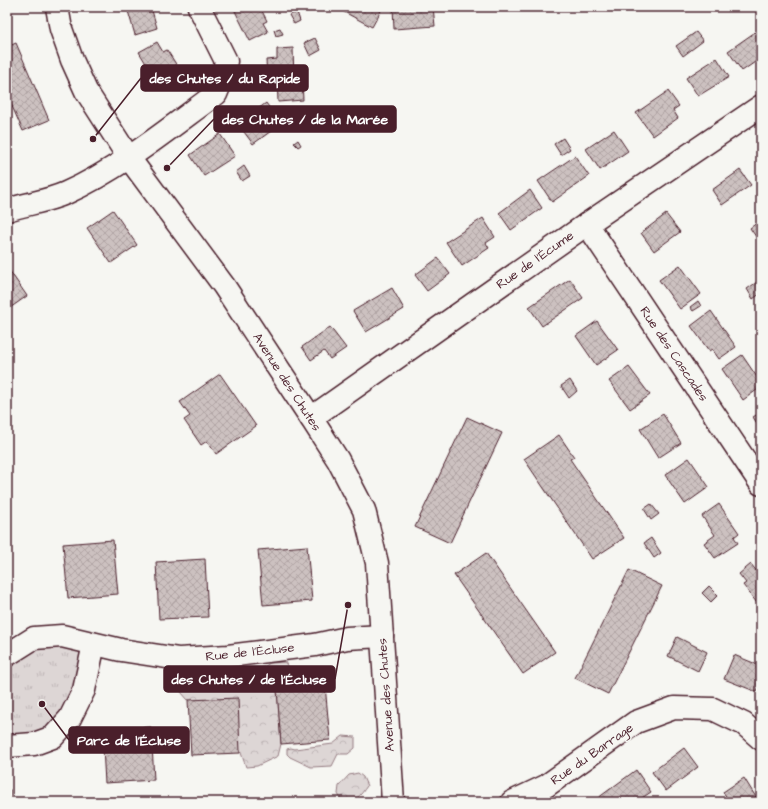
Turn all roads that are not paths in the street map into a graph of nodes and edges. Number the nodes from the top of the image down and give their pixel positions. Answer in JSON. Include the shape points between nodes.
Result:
{"nodes":[{"id":1,"x":57,"y":7,"type":"edge"},
{"id":2,"x":200,"y":7,"type":"edge"},
{"id":3,"x":758,"y":113,"type":"edge"},
{"id":4,"x":129,"y":158,"type":"junction"},
{"id":5,"x":7,"y":210,"type":"edge"},
{"id":6,"x":587,"y":224,"type":"junction"},
{"id":7,"x":311,"y":418,"type":"junction"},
{"id":8,"x":761,"y":484,"type":"edge"},
{"id":9,"x":382,"y":636,"type":"junction"},
{"id":10,"x":94,"y":644,"type":"junction"},
{"id":11,"x":7,"y":655,"type":"edge"},
{"id":12,"x":761,"y":738,"type":"edge"},
{"id":13,"x":7,"y":746,"type":"edge"},
{"id":14,"x":393,"y":802,"type":"edge"},
{"id":15,"x":512,"y":802,"type":"edge"}],
"edges":[{"from":1,"to":4,"type":"street","name":"Avenue des Chutes","via":[[61,29],[83,85]]},
{"from":2,"to":4,"type":"street","via":[[226,61],[216,94]]},
{"from":3,"to":6,"type":"street","name":"Rue de l'Écume"},
{"from":4,"to":5,"type":"street","via":[[105,174],[64,194]]},
{"from":4,"to":7,"type":"street","name":"Avenue des Chutes","via":[[224,286]]},
{"from":6,"to":7,"type":"street","name":"Rue de l'Écume"},
{"from":6,"to":8,"type":"street","name":"Rue des Cascades"},
{"from":7,"to":9,"type":"street","name":"Avenue des Chutes","via":[[338,460],[364,510],[377,563]]},
{"from":9,"to":10,"type":"street","name":"Rue de l'Écluse","via":[[347,638],[315,645],[228,656],[180,659]]},
{"from":9,"to":14,"type":"street","name":"Avenue des Chutes"},
{"from":10,"to":11,"type":"street","name":"Rue de l'Écluse","via":[[62,636],[34,638]]},
{"from":10,"to":13,"type":"street","via":[[84,690],[70,718],[53,737],[34,744]]},
{"from":12,"to":15,"type":"street","name":"Rue du Barrage","via":[[744,724],[712,709],[674,708],[636,722],[546,786]]}]}
